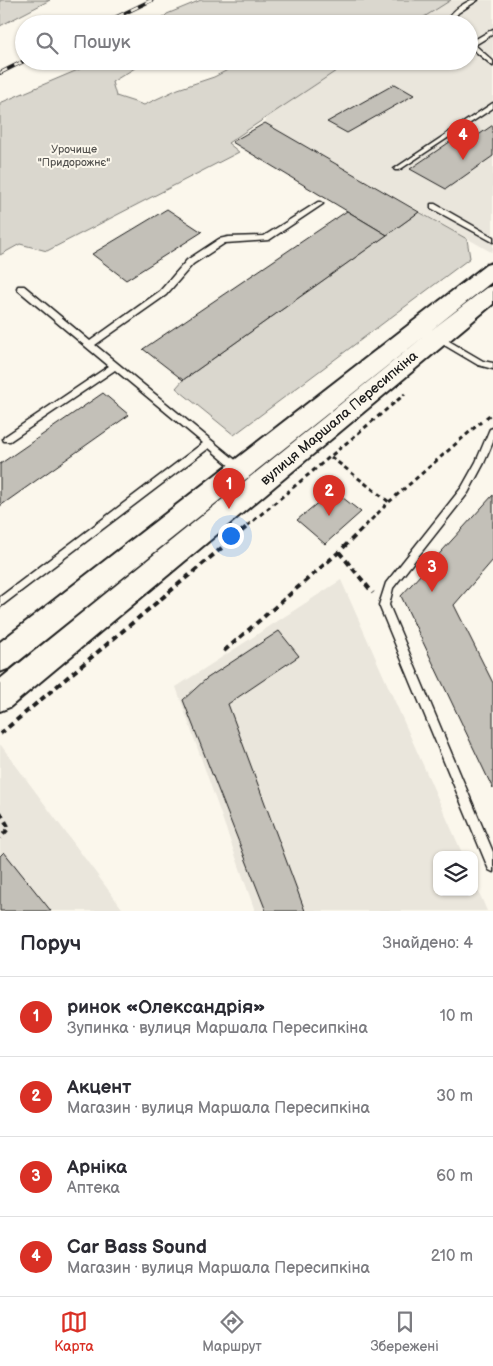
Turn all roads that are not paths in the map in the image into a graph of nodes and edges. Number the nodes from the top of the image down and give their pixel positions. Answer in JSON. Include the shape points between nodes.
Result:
{"nodes":[{"id":1,"x":475,"y":0,"type":"edge"},
{"id":2,"x":452,"y":15,"type":"edge"},
{"id":3,"x":493,"y":32,"type":"edge"},
{"id":4,"x":478,"y":40,"type":"edge"},
{"id":5,"x":478,"y":51,"type":"edge"},
{"id":6,"x":493,"y":64,"type":"edge"},
{"id":7,"x":493,"y":105,"type":"edge"},
{"id":8,"x":397,"y":169,"type":"dead end"},
{"id":9,"x":320,"y":204,"type":"dead end"},
{"id":10,"x":433,"y":206,"type":"dead end"},
{"id":11,"x":493,"y":240,"type":"edge"},
{"id":12,"x":493,"y":270,"type":"edge"},
{"id":13,"x":20,"y":288,"type":"dead end"},
{"id":14,"x":493,"y":293,"type":"edge"},
{"id":15,"x":437,"y":337,"type":"junction"},
{"id":16,"x":90,"y":345,"type":"junction"},
{"id":17,"x":481,"y":363,"type":"junction"},
{"id":18,"x":115,"y":366,"type":"junction"},
{"id":19,"x":493,"y":366,"type":"edge"},
{"id":20,"x":493,"y":374,"type":"edge"},
{"id":21,"x":493,"y":431,"type":"edge"},
{"id":22,"x":7,"y":439,"type":"dead end"},
{"id":23,"x":209,"y":444,"type":"junction"},
{"id":24,"x":249,"y":477,"type":"junction"},
{"id":25,"x":0,"y":603,"type":"edge"},
{"id":26,"x":0,"y":659,"type":"edge"},
{"id":27,"x":0,"y":697,"type":"edge"},
{"id":28,"x":493,"y":866,"type":"edge"}],
"edges":[{"from":1,"to":2,"type":"lane"},
{"from":3,"to":4,"type":"lane"},
{"from":5,"to":6,"type":"lane"},
{"from":7,"to":8,"type":"lane"},
{"from":9,"to":16,"type":"lane","via":[[266,238],[228,239],[207,250],[184,267],[163,293]]},
{"from":10,"to":11,"type":"lane"},
{"from":12,"to":24,"type":"main road","name":"вулиця Маршала Пересипкіна"},
{"from":13,"to":16,"type":"lane"},
{"from":14,"to":15,"type":"main road","name":"вулиця Маршала Пересипкіна"},
{"from":15,"to":17,"type":"lane"},
{"from":15,"to":24,"type":"main road","name":"вулиця Маршала Пересипкіна"},
{"from":16,"to":18,"type":"lane"},
{"from":17,"to":19,"type":"lane"},
{"from":17,"to":20,"type":"lane"},
{"from":18,"to":22,"type":"lane"},
{"from":18,"to":23,"type":"lane"},
{"from":21,"to":28,"type":"lane","via":[[465,490],[389,586],[384,605]]},
{"from":23,"to":24,"type":"lane"},
{"from":23,"to":25,"type":"lane"},
{"from":24,"to":26,"type":"main road","name":"вулиця Маршала Пересипкіна"},
{"from":24,"to":27,"type":"main road","name":"вулиця Маршала Пересипкіна"}]}
